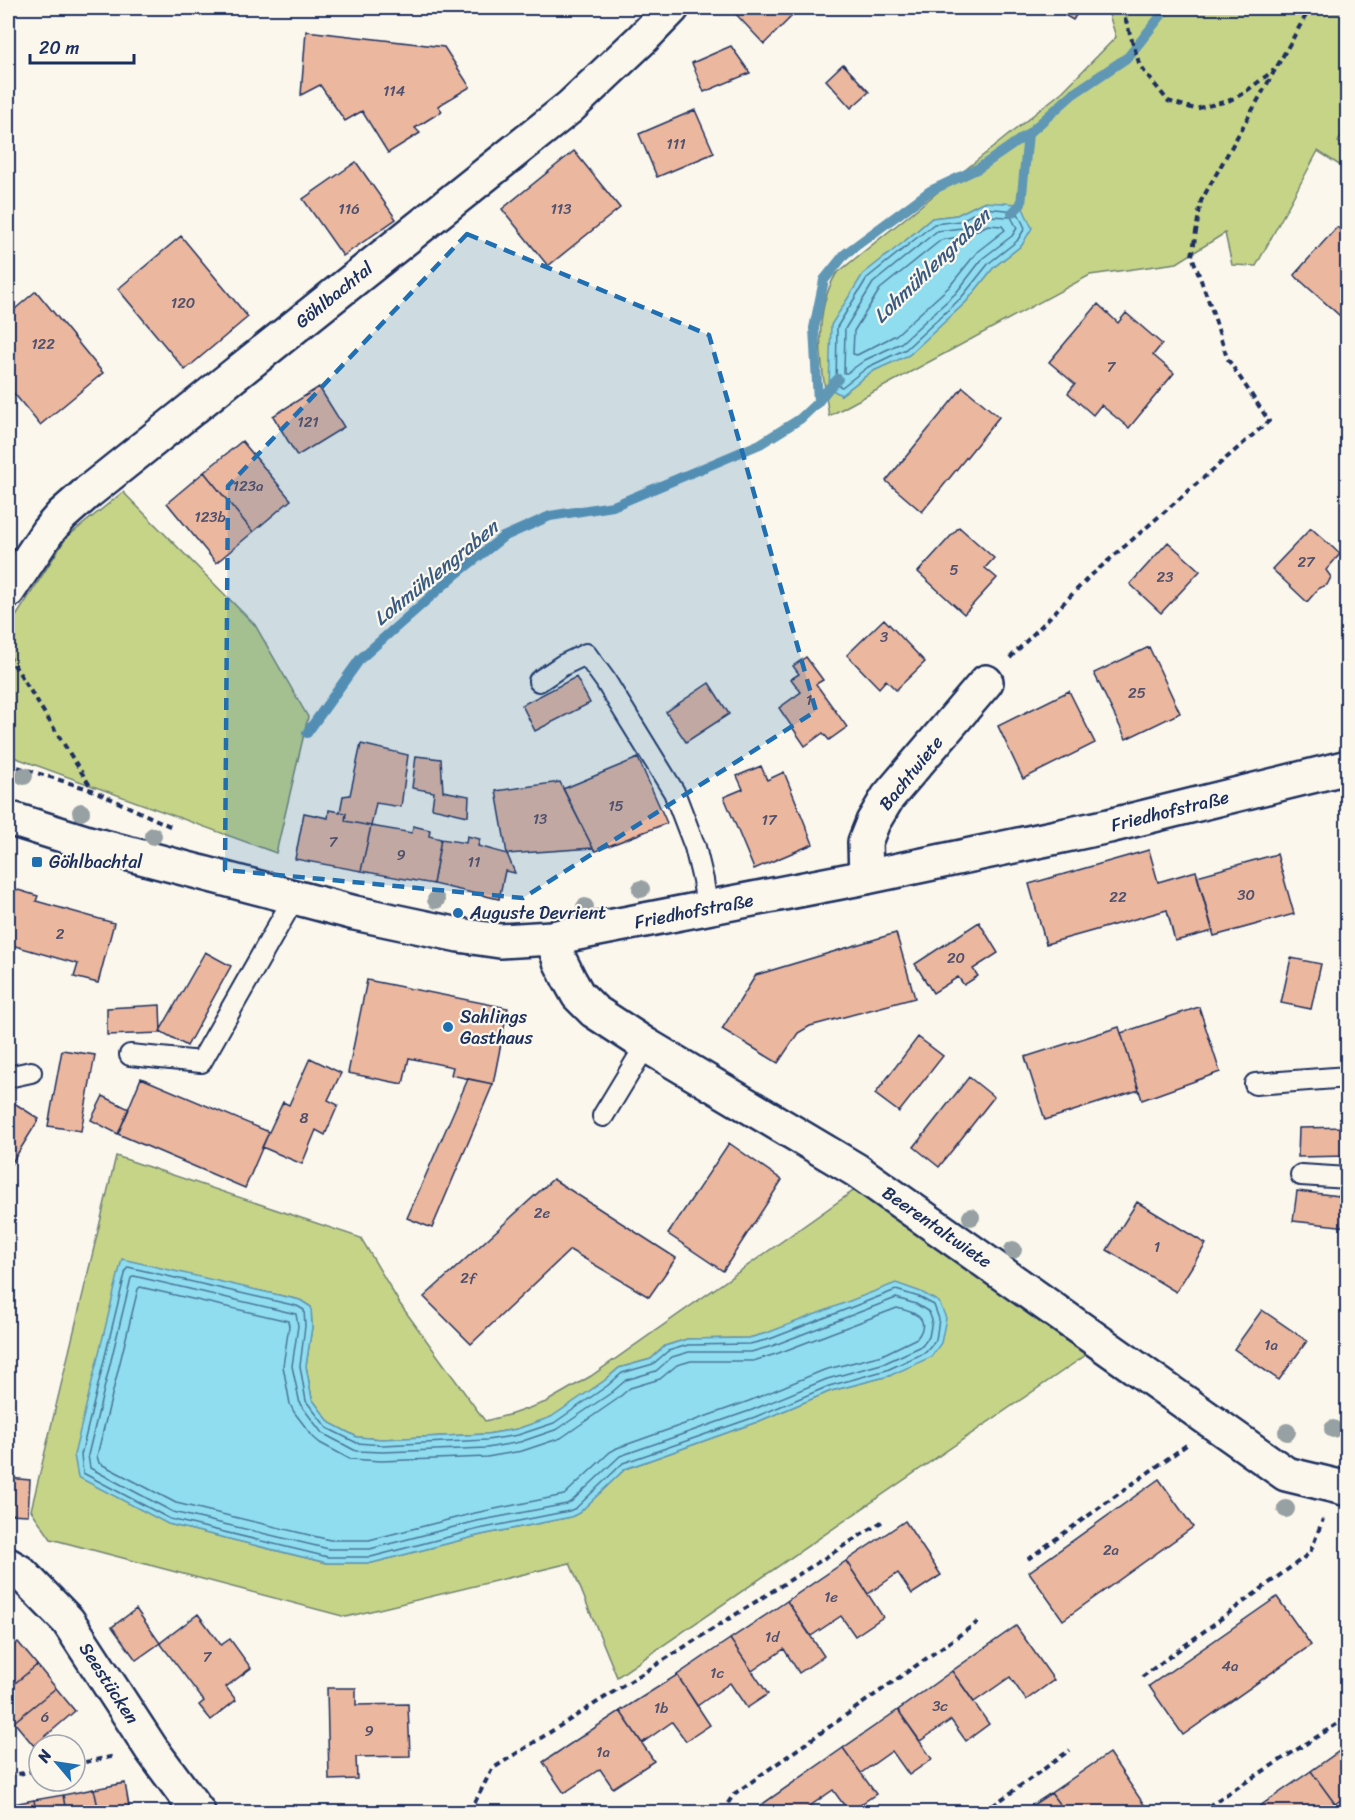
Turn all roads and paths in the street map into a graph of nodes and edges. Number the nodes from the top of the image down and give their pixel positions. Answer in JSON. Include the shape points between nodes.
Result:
{"nodes":[{"id":1,"x":672,"y":8,"type":"edge"},
{"id":2,"x":1122,"y":8,"type":"edge"},
{"id":3,"x":1310,"y":8,"type":"edge"},
{"id":4,"x":1277,"y":68,"type":"junction"},
{"id":5,"x":8,"y":591,"type":"edge"},
{"id":6,"x":8,"y":655,"type":"edge"},
{"id":7,"x":539,"y":681,"type":"dead end"},
{"id":8,"x":986,"y":682,"type":"joint"},
{"id":9,"x":1347,"y":767,"type":"edge"},
{"id":10,"x":92,"y":790,"type":"dead end"},
{"id":11,"x":8,"y":818,"type":"edge"},
{"id":12,"x":866,"y":877,"type":"junction"},
{"id":13,"x":294,"y":898,"type":"junction"},
{"id":14,"x":707,"y":908,"type":"junction"},
{"id":15,"x":552,"y":938,"type":"junction"},
{"id":16,"x":643,"y":1043,"type":"junction"},
{"id":17,"x":130,"y":1055,"type":"dead end"},
{"id":18,"x":32,"y":1072,"type":"dead end"},
{"id":19,"x":8,"y":1077,"type":"edge"},
{"id":20,"x":1347,"y":1077,"type":"edge"},
{"id":21,"x":1256,"y":1084,"type":"dead end"},
{"id":22,"x":603,"y":1116,"type":"dead end"},
{"id":23,"x":1301,"y":1175,"type":"dead end"},
{"id":24,"x":1347,"y":1178,"type":"edge"},
{"id":25,"x":1215,"y":1425,"type":"junction"},
{"id":26,"x":1342,"y":1487,"type":"edge"},
{"id":27,"x":883,"y":1521,"type":"dead end"},
{"id":28,"x":1028,"y":1559,"type":"dead end"},
{"id":29,"x":8,"y":1565,"type":"edge"},
{"id":30,"x":978,"y":1622,"type":"dead end"},
{"id":31,"x":1142,"y":1677,"type":"dead end"},
{"id":32,"x":1347,"y":1717,"type":"edge"},
{"id":33,"x":1070,"y":1750,"type":"dead end"},
{"id":34,"x":27,"y":1772,"type":"edge"},
{"id":35,"x":8,"y":1776,"type":"edge"},
{"id":36,"x":198,"y":1812,"type":"edge"},
{"id":37,"x":470,"y":1812,"type":"edge"},
{"id":38,"x":722,"y":1812,"type":"edge"},
{"id":39,"x":984,"y":1812,"type":"edge"},
{"id":40,"x":1199,"y":1812,"type":"edge"}],
"edges":[{"from":1,"to":5,"type":"street","name":"Göhlbachtal","via":[[570,107],[62,514]]},
{"from":2,"to":4,"type":"path","via":[[1140,66],[1168,101],[1195,109],[1228,101]]},
{"from":3,"to":4,"type":"path"},
{"from":4,"to":8,"type":"path","via":[[1201,201],[1192,256],[1227,358],[1269,421],[1087,579]]},
{"from":6,"to":10,"type":"path"},
{"from":7,"to":14,"type":"lane","via":[[586,654],[674,792],[695,847]]},
{"from":8,"to":12,"type":"street","name":"Bachtwiete","via":[[888,796],[865,842]]},
{"from":9,"to":12,"type":"street","name":"Friedhofstraße","via":[[1109,826]]},
{"from":11,"to":13,"type":"street","name":"Friedhofstraße"},
{"from":12,"to":14,"type":"street","name":"Friedhofstraße"},
{"from":13,"to":15,"type":"street","name":"Friedhofstraße","via":[[459,935],[500,941]]},
{"from":13,"to":17,"type":"lane","via":[[201,1062]]},
{"from":14,"to":15,"type":"street","name":"Friedhofstraße"},
{"from":15,"to":16,"type":"street","name":"Beerentaltwiete","via":[[578,995],[594,1011]]},
{"from":16,"to":22,"type":"lane"},
{"from":16,"to":25,"type":"street","name":"Beerentaltwiete","via":[[856,1170]]},
{"from":18,"to":19,"type":"lane"},
{"from":20,"to":21,"type":"lane"},
{"from":23,"to":24,"type":"lane"},
{"from":25,"to":26,"type":"street","name":"Beerentaltwiete","via":[[1286,1474]]},
{"from":25,"to":28,"type":"path"},
{"from":26,"to":31,"type":"path","via":[[1310,1553]]},
{"from":27,"to":37,"type":"path","via":[[492,1769]]},
{"from":29,"to":36,"type":"street","name":"Seestücken","via":[[20,1572],[68,1621],[152,1750]]},
{"from":30,"to":38,"type":"path","via":[[734,1794]]},
{"from":32,"to":40,"type":"path"},
{"from":33,"to":39,"type":"path"},
{"from":34,"to":35,"type":"path"}]}
